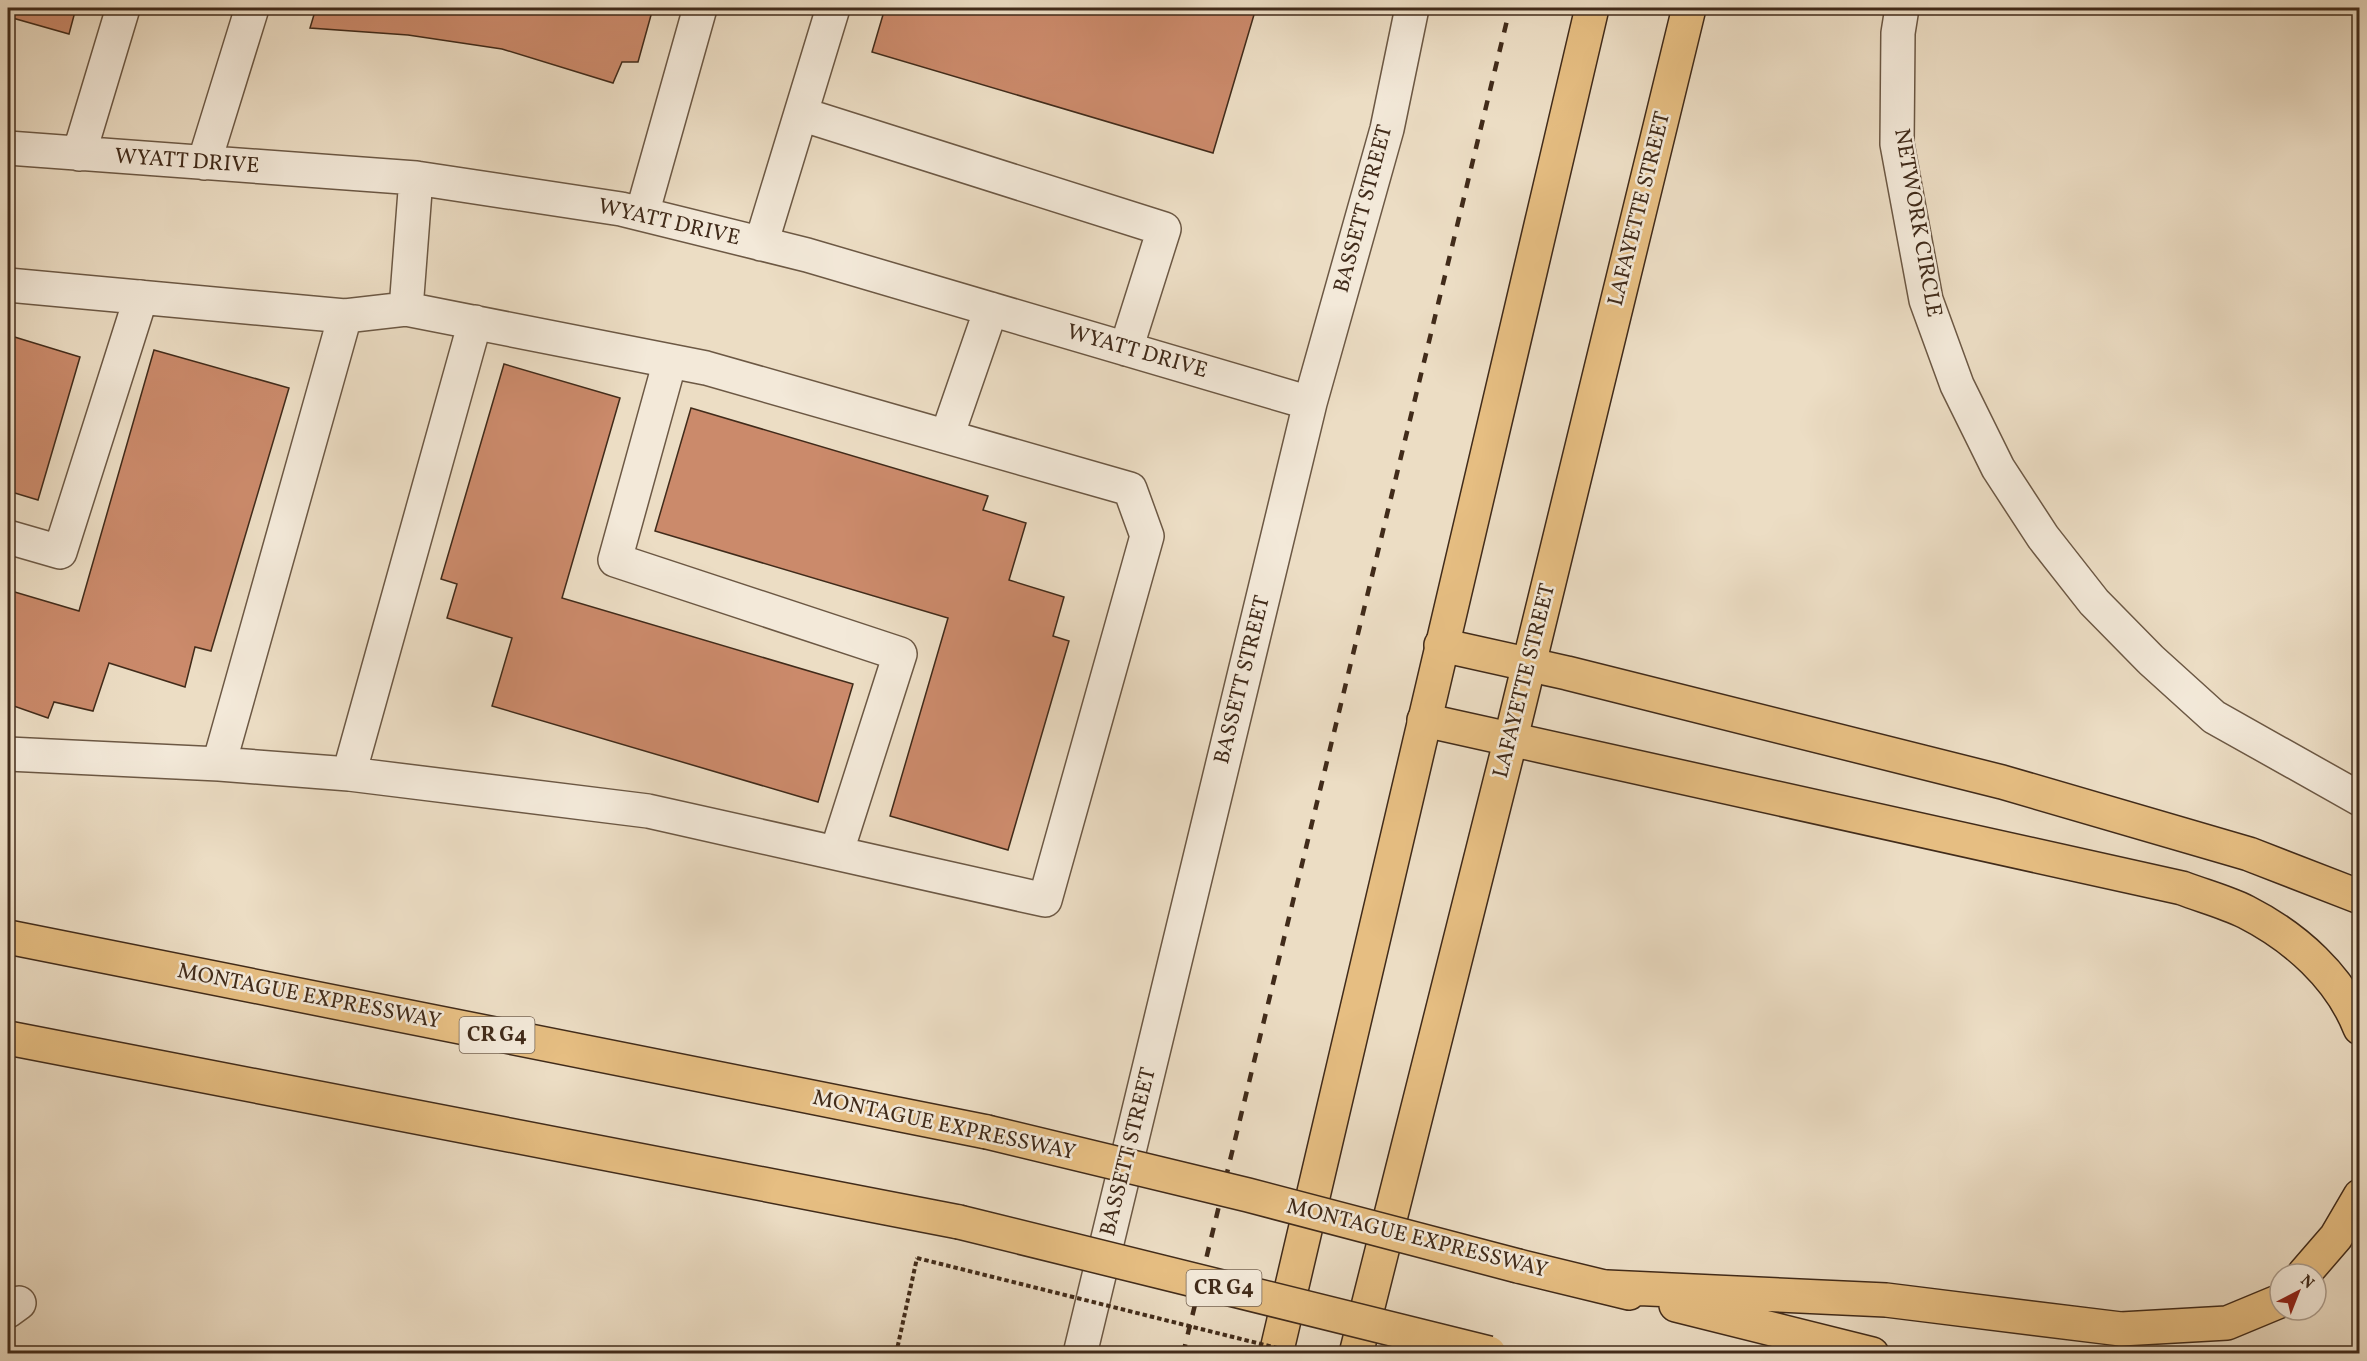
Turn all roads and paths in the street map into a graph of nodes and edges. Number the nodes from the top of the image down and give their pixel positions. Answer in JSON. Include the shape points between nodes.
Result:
{"nodes":[{"id":1,"x":123,"y":8,"type":"edge"},
{"id":2,"x":252,"y":8,"type":"edge"},
{"id":3,"x":700,"y":8,"type":"edge"},
{"id":4,"x":833,"y":8,"type":"edge"},
{"id":5,"x":1412,"y":8,"type":"edge"},
{"id":6,"x":1592,"y":8,"type":"edge"},
{"id":7,"x":1689,"y":8,"type":"edge"},
{"id":8,"x":1902,"y":8,"type":"edge"},
{"id":9,"x":801,"y":114,"type":"junction"},
{"id":10,"x":8,"y":148,"type":"edge"},
{"id":11,"x":79,"y":154,"type":"junction"},
{"id":12,"x":204,"y":163,"type":"junction"},
{"id":13,"x":416,"y":178,"type":"junction"},
{"id":14,"x":642,"y":214,"type":"junction"},
{"id":15,"x":761,"y":244,"type":"junction"},
{"id":16,"x":8,"y":285,"type":"edge"},
{"id":17,"x":141,"y":297,"type":"junction"},
{"id":18,"x":406,"y":309,"type":"junction"},
{"id":19,"x":991,"y":309,"type":"junction"},
{"id":20,"x":345,"y":316,"type":"junction"},
{"id":21,"x":476,"y":322,"type":"junction"},
{"id":22,"x":1126,"y":349,"type":"junction"},
{"id":23,"x":670,"y":361,"type":"junction"},
{"id":24,"x":1310,"y":403,"type":"junction"},
{"id":25,"x":947,"y":436,"type":"junction"},
{"id":26,"x":8,"y":537,"type":"edge"},
{"id":27,"x":1441,"y":645,"type":"junction"},
{"id":28,"x":1529,"y":664,"type":"junction"},
{"id":29,"x":1424,"y":720,"type":"junction"},
{"id":30,"x":1511,"y":738,"type":"junction"},
{"id":31,"x":8,"y":754,"type":"edge"},
{"id":32,"x":219,"y":764,"type":"junction"},
{"id":33,"x":349,"y":774,"type":"junction"},
{"id":34,"x":2360,"y":799,"type":"edge"},
{"id":35,"x":837,"y":851,"type":"junction"},
{"id":36,"x":2360,"y":897,"type":"edge"},
{"id":37,"x":8,"y":937,"type":"edge"},
{"id":38,"x":2360,"y":1028,"type":"edge"},
{"id":39,"x":8,"y":1038,"type":"edge"},
{"id":40,"x":2360,"y":1196,"type":"edge"},
{"id":41,"x":2314,"y":1262,"type":"edge"},
{"id":42,"x":1607,"y":1287,"type":"junction"},
{"id":43,"x":2268,"y":1306,"type":"edge"},
{"id":44,"x":896,"y":1353,"type":"edge"},
{"id":45,"x":1080,"y":1353,"type":"edge"},
{"id":46,"x":1276,"y":1353,"type":"edge"},
{"id":47,"x":1301,"y":1353,"type":"edge"},
{"id":48,"x":1356,"y":1353,"type":"edge"},
{"id":49,"x":1489,"y":1353,"type":"edge"},
{"id":50,"x":1872,"y":1353,"type":"edge"}],
"edges":[{"from":1,"to":11,"type":"street"},
{"from":2,"to":12,"type":"street"},
{"from":3,"to":14,"type":"street"},
{"from":4,"to":9,"type":"street"},
{"from":5,"to":24,"type":"street","name":"BASSETT STREET","via":[[1387,129]]},
{"from":6,"to":27,"type":"main road"},
{"from":7,"to":28,"type":"main road","name":"LAFAYETTE STREET"},
{"from":8,"to":34,"type":"street","name":"NETWORK CIRCLE","via":[[1898,33],[1898,144],[1926,300],[1957,385],[1998,468],[2043,537],[2087,594],[2151,660],[2214,717]]},
{"from":9,"to":15,"type":"street"},
{"from":9,"to":22,"type":"street","via":[[1164,229]]},
{"from":10,"to":11,"type":"street","name":"WYATT DRIVE"},
{"from":11,"to":12,"type":"street","name":"WYATT DRIVE"},
{"from":12,"to":13,"type":"street","name":"WYATT DRIVE"},
{"from":13,"to":14,"type":"street","name":"WYATT DRIVE"},
{"from":13,"to":18,"type":"street"},
{"from":14,"to":15,"type":"street","name":"WYATT DRIVE"},
{"from":15,"to":19,"type":"street","name":"WYATT DRIVE"},
{"from":16,"to":17,"type":"street"},
{"from":17,"to":20,"type":"street"},
{"from":17,"to":26,"type":"street","via":[[60,552]]},
{"from":18,"to":20,"type":"street"},
{"from":18,"to":21,"type":"street"},
{"from":19,"to":22,"type":"street","name":"WYATT DRIVE"},
{"from":19,"to":25,"type":"street"},
{"from":20,"to":32,"type":"street"},
{"from":21,"to":23,"type":"street"},
{"from":21,"to":33,"type":"street"},
{"from":22,"to":24,"type":"street","name":"WYATT DRIVE"},
{"from":23,"to":25,"type":"street"},
{"from":23,"to":35,"type":"street","via":[[615,560],[900,654]]},
{"from":24,"to":45,"type":"street","name":"BASSETT STREET"},
{"from":25,"to":35,"type":"street","via":[[1130,489],[1147,536],[1045,900]]},
{"from":27,"to":28,"type":"main road"},
{"from":27,"to":29,"type":"main road"},
{"from":28,"to":30,"type":"main road","name":"LAFAYETTE STREET"},
{"from":28,"to":36,"type":"main road","via":[[2002,783],[2248,854]]},
{"from":29,"to":30,"type":"main road"},
{"from":29,"to":46,"type":"main road"},
{"from":30,"to":38,"type":"main road","via":[[2182,888],[2247,912],[2309,953],[2351,1008]]},
{"from":30,"to":48,"type":"main road","name":"LAFAYETTE STREET"},
{"from":31,"to":32,"type":"street"},
{"from":32,"to":33,"type":"street"},
{"from":33,"to":35,"type":"street","via":[[648,811]]},
{"from":37,"to":42,"type":"main road","name":"MONTAGUE EXPRESSWAY","number":"CR G4","bridge":true,"via":[[987,1132]]},
{"from":39,"to":49,"type":"main road","number":"CR G4","bridge":true,"via":[[959,1222]]},
{"from":40,"to":41,"type":"main road","via":[[2336,1237]]},
{"from":42,"to":43,"type":"main road","via":[[1886,1300],[2121,1329],[2227,1323]]},
{"from":42,"to":50,"type":"main road","name":"MONTAGUE EXPRESSWAY","number":"CR G4"},
{"from":44,"to":47,"type":"path","bridge":true,"via":[[917,1258]]}]}
